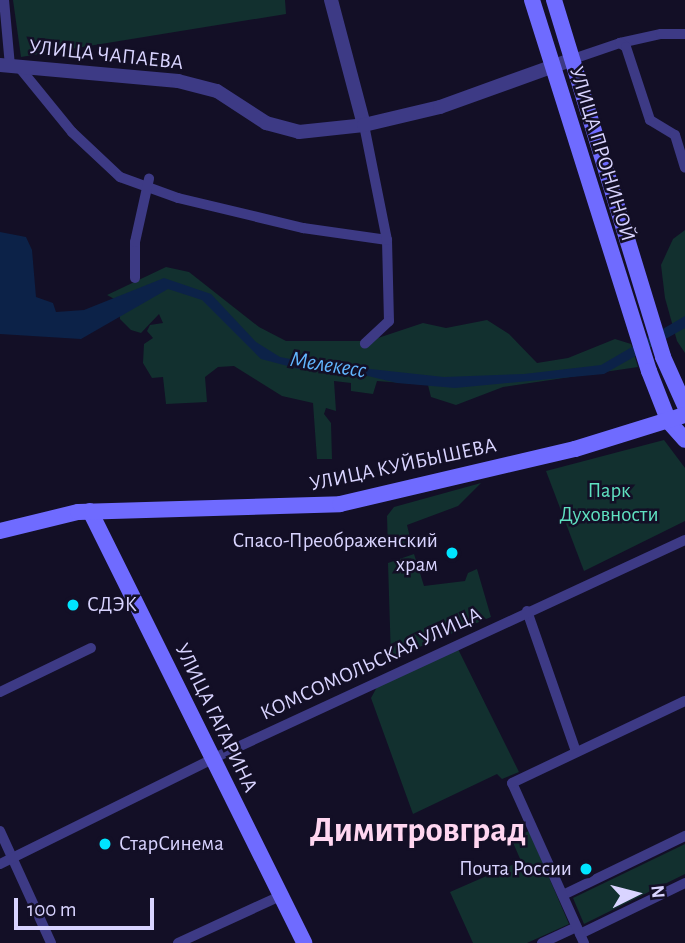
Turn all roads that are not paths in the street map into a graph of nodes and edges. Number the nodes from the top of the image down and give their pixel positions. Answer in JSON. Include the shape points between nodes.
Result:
{"nodes":[{"id":1,"x":4,"y":0,"type":"edge"},
{"id":2,"x":331,"y":0,"type":"edge"},
{"id":3,"x":532,"y":0,"type":"edge"},
{"id":4,"x":554,"y":0,"type":"edge"},
{"id":5,"x":685,"y":34,"type":"edge"},
{"id":6,"x":620,"y":43,"type":"junction"},
{"id":7,"x":573,"y":59,"type":"junction"},
{"id":8,"x":10,"y":66,"type":"edge"},
{"id":9,"x":553,"y":66,"type":"junction"},
{"id":10,"x":364,"y":125,"type":"junction"},
{"id":11,"x":685,"y":168,"type":"edge"},
{"id":12,"x":147,"y":182,"type":"junction"},
{"id":13,"x":387,"y":240,"type":"junction"},
{"id":14,"x":135,"y":278,"type":"dead end"},
{"id":15,"x":365,"y":343,"type":"dead end"},
{"id":16,"x":685,"y":406,"type":"edge"},
{"id":17,"x":685,"y":415,"type":"edge"},
{"id":18,"x":668,"y":422,"type":"junction"},
{"id":19,"x":685,"y":440,"type":"edge"},
{"id":20,"x":90,"y":512,"type":"junction"},
{"id":21,"x":0,"y":531,"type":"edge"},
{"id":22,"x":685,"y":540,"type":"edge"},
{"id":23,"x":527,"y":611,"type":"junction"},
{"id":24,"x":90,"y":648,"type":"dead end"},
{"id":25,"x":0,"y":692,"type":"edge"},
{"id":26,"x":685,"y":701,"type":"edge"},
{"id":27,"x":576,"y":752,"type":"junction"},
{"id":28,"x":212,"y":760,"type":"junction"},
{"id":29,"x":0,"y":831,"type":"edge"},
{"id":30,"x":685,"y":836,"type":"edge"},
{"id":31,"x":13,"y":858,"type":"junction"},
{"id":32,"x":0,"y":864,"type":"edge"},
{"id":33,"x":685,"y":883,"type":"edge"},
{"id":34,"x":562,"y":895,"type":"junction"},
{"id":35,"x":280,"y":896,"type":"junction"},
{"id":36,"x":580,"y":935,"type":"edge"},
{"id":37,"x":51,"y":943,"type":"edge"},
{"id":38,"x":178,"y":943,"type":"edge"},
{"id":39,"x":304,"y":943,"type":"edge"},
{"id":40,"x":542,"y":943,"type":"edge"}],
"edges":[{"from":1,"to":8,"type":"street"},
{"from":2,"to":10,"type":"street"},
{"from":3,"to":9,"type":"main road","name":"УЛИЦА ПРОНИНОЙ"},
{"from":4,"to":7,"type":"main road","name":"УЛИЦА ПРОНИНОЙ"},
{"from":5,"to":6,"type":"street"},
{"from":6,"to":7,"type":"street"},
{"from":6,"to":11,"type":"street","via":[[630,52],[650,121],[675,135]]},
{"from":7,"to":9,"type":"street","name":"УЛИЦА ЧАПАЕВА"},
{"from":7,"to":16,"type":"main road","name":"УЛИЦА ПРОНИНОЙ","via":[[663,358]]},
{"from":8,"to":10,"type":"street","name":"УЛИЦА ЧАПАЕВА","via":[[177,81],[217,91],[265,123],[299,132]]},
{"from":8,"to":12,"type":"street","via":[[120,177]]},
{"from":9,"to":10,"type":"street","name":"УЛИЦА ЧАПАЕВА","via":[[477,97]]},
{"from":9,"to":18,"type":"main road","name":"УЛИЦА ПРОНИНОЙ"},
{"from":10,"to":13,"type":"street"},
{"from":12,"to":13,"type":"street","via":[[303,228]]},
{"from":12,"to":14,"type":"street","via":[[135,242]]},
{"from":13,"to":15,"type":"street","via":[[389,321]]},
{"from":17,"to":18,"type":"main road","name":"УЛИЦА КУЙБЫШЕВА"},
{"from":18,"to":19,"type":"main road"},
{"from":18,"to":20,"type":"main road","name":"УЛИЦА КУЙБЫШЕВА","via":[[575,449],[340,504]]},
{"from":20,"to":21,"type":"main road","name":"УЛИЦА КУЙБЫШЕВА","via":[[42,517]]},
{"from":20,"to":28,"type":"main road","name":"УЛИЦА ГАГАРИНА"},
{"from":22,"to":23,"type":"street","name":"КОМСОМОЛЬСКАЯ УЛИЦА"},
{"from":23,"to":27,"type":"street"},
{"from":23,"to":28,"type":"street","name":"КОМСОМОЛЬСКАЯ УЛИЦА"},
{"from":24,"to":25,"type":"street"},
{"from":26,"to":27,"type":"street"},
{"from":27,"to":34,"type":"street","via":[[512,783]]},
{"from":28,"to":31,"type":"street","name":"КОМСОМОЛЬСКАЯ УЛИЦА"},
{"from":28,"to":35,"type":"main road","name":"УЛИЦА ГАГАРИНА"},
{"from":29,"to":31,"type":"street"},
{"from":30,"to":34,"type":"street"},
{"from":31,"to":32,"type":"street","name":"КОМСОМОЛЬСКАЯ УЛИЦА"},
{"from":31,"to":37,"type":"street"},
{"from":33,"to":36,"type":"street"},
{"from":34,"to":36,"type":"street"},
{"from":35,"to":38,"type":"street"},
{"from":35,"to":39,"type":"main road","name":"УЛИЦА ГАГАРИНА"},
{"from":36,"to":40,"type":"street"}]}
